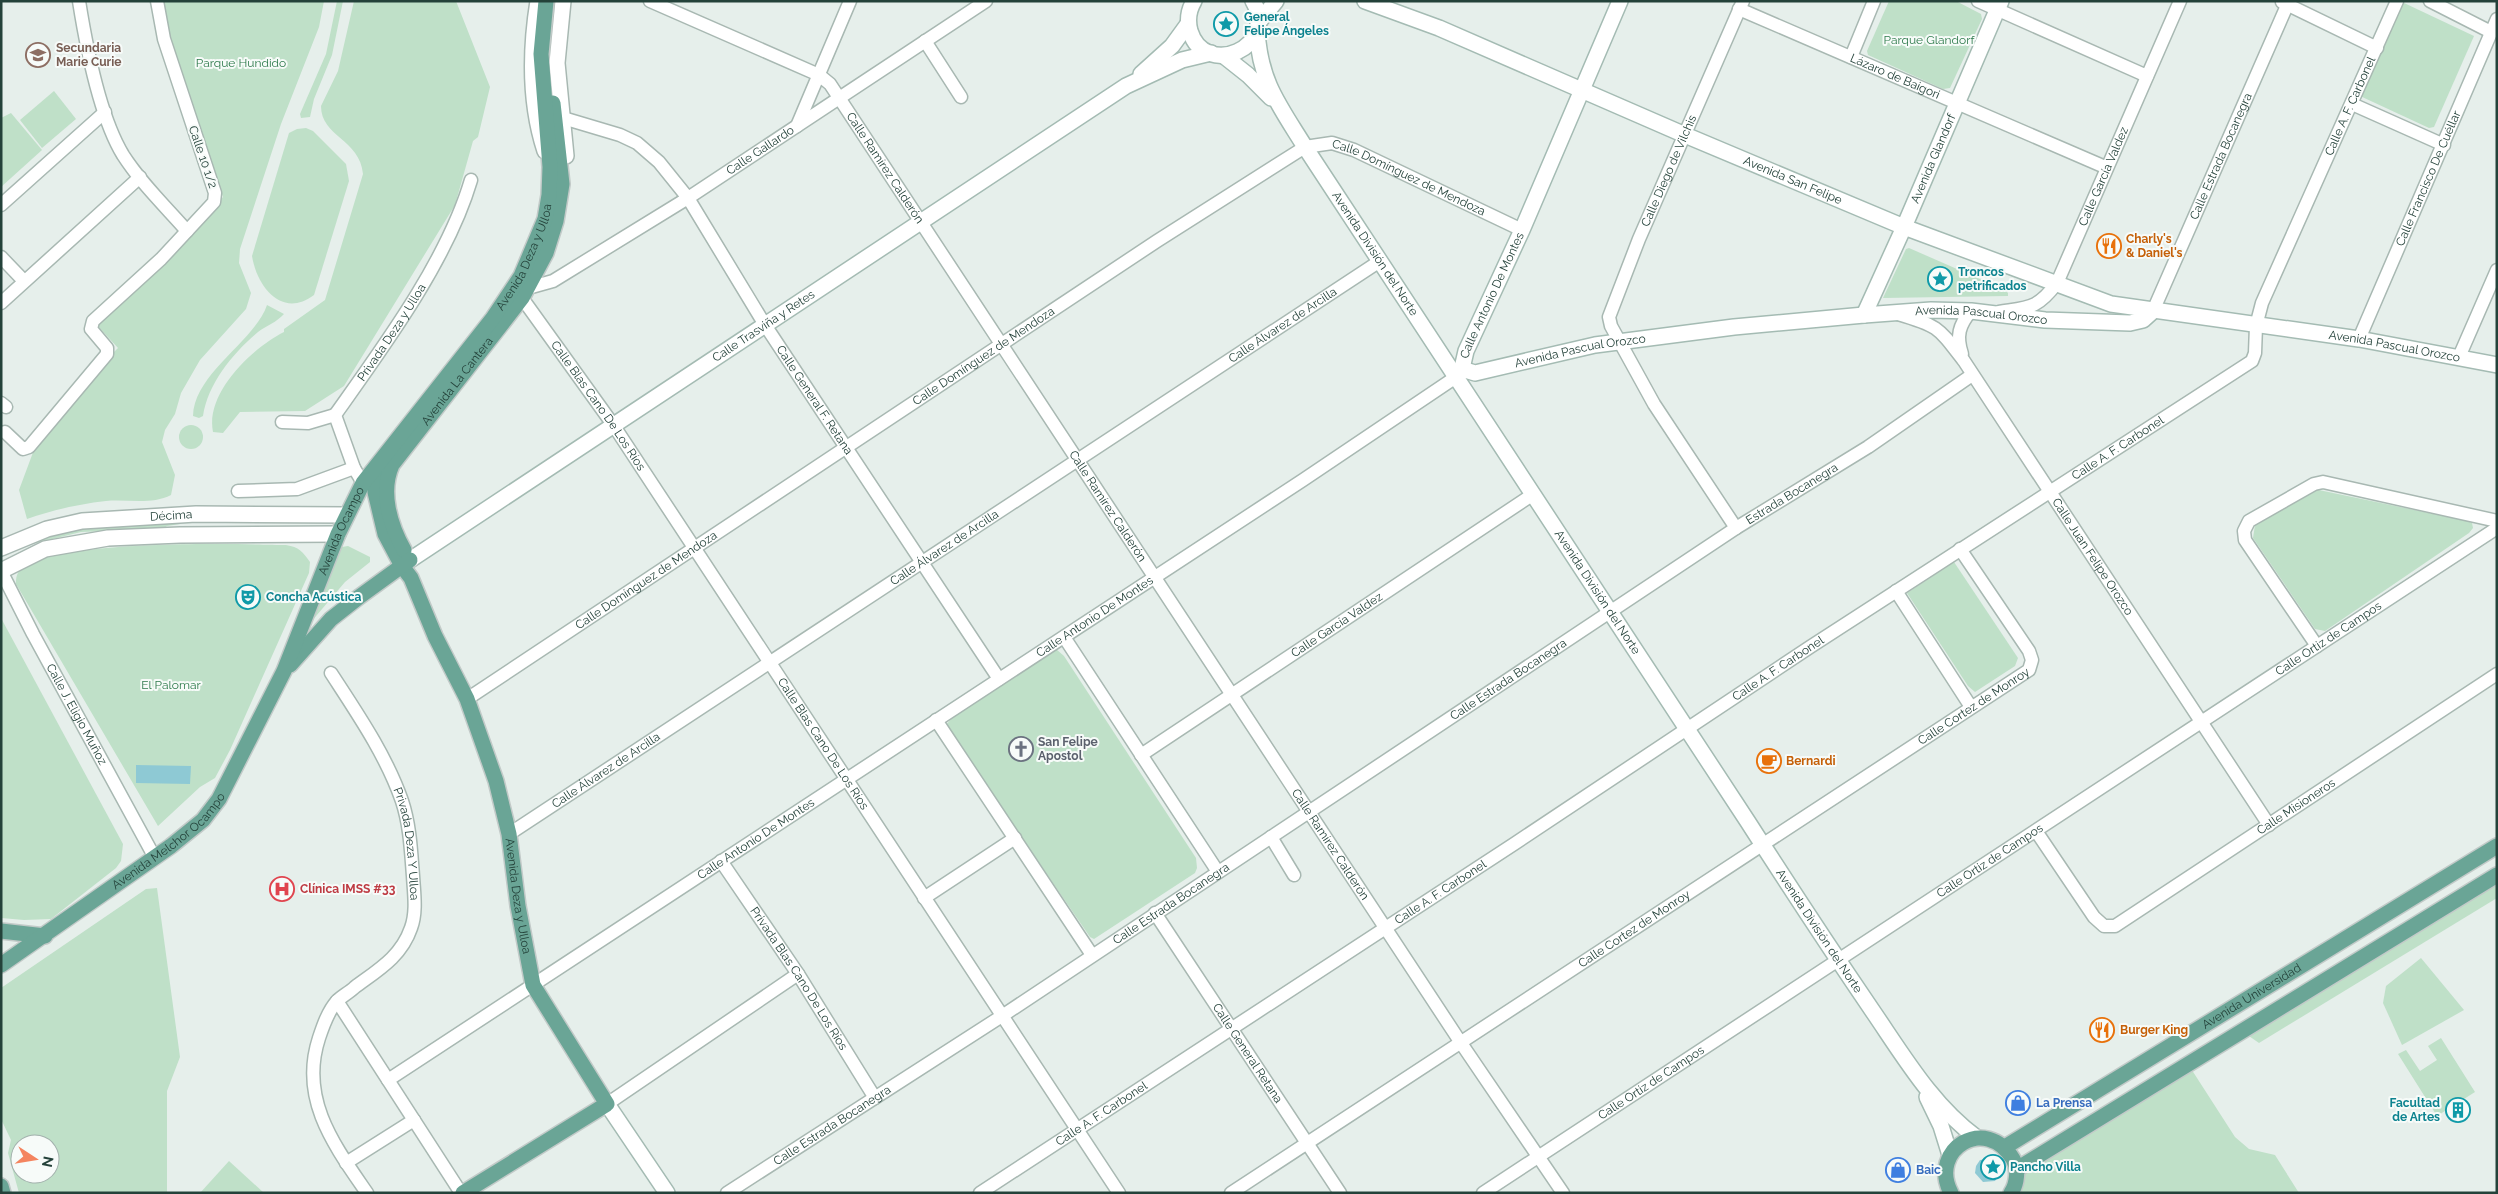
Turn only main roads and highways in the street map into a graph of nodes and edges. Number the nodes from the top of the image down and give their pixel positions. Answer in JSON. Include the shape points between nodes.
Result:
{"nodes":[{"id":1,"x":538,"y":1,"type":"edge"},
{"id":2,"x":546,"y":1,"type":"edge"},
{"id":3,"x":554,"y":1,"type":"edge"},
{"id":4,"x":563,"y":1,"type":"edge"},
{"id":5,"x":1194,"y":1,"type":"edge"},
{"id":6,"x":1276,"y":1,"type":"edge"},
{"id":7,"x":1365,"y":1,"type":"edge"},
{"id":8,"x":1388,"y":1,"type":"edge"},
{"id":9,"x":1620,"y":1,"type":"edge"},
{"id":10,"x":1254,"y":2,"type":"edge"},
{"id":11,"x":1999,"y":5,"type":"edge"},
{"id":12,"x":1188,"y":24,"type":"junction"},
{"id":13,"x":1258,"y":27,"type":"junction"},
{"id":14,"x":1439,"y":28,"type":"junction"},
{"id":15,"x":1218,"y":54,"type":"junction"},
{"id":16,"x":1126,"y":86,"type":"junction"},
{"id":17,"x":1581,"y":91,"type":"junction"},
{"id":18,"x":1281,"y":109,"type":"junction"},
{"id":19,"x":550,"y":167,"type":"junction"},
{"id":20,"x":562,"y":184,"type":"junction"},
{"id":21,"x":1904,"y":227,"type":"junction"},
{"id":22,"x":525,"y":293,"type":"joint"},
{"id":23,"x":2153,"y":311,"type":"junction"},
{"id":24,"x":1864,"y":315,"type":"junction"},
{"id":25,"x":2497,"y":365,"type":"edge"},
{"id":26,"x":1460,"y":374,"type":"junction"},
{"id":27,"x":382,"y":473,"type":"junction"},
{"id":28,"x":346,"y":515,"type":"junction"},
{"id":29,"x":338,"y":534,"type":"junction"},
{"id":30,"x":1,"y":548,"type":"edge"},
{"id":31,"x":406,"y":563,"type":"junction"},
{"id":32,"x":1,"y":571,"type":"edge"},
{"id":33,"x":284,"y":671,"type":"junction"},
{"id":34,"x":2497,"y":846,"type":"edge"},
{"id":35,"x":2497,"y":875,"type":"edge"},
{"id":36,"x":1,"y":931,"type":"edge"},
{"id":37,"x":45,"y":936,"type":"junction"},
{"id":38,"x":1,"y":965,"type":"edge"},
{"id":39,"x":1916,"y":1075,"type":"junction"},
{"id":40,"x":607,"y":1104,"type":"junction"},
{"id":41,"x":1977,"y":1138,"type":"junction"},
{"id":42,"x":2005,"y":1147,"type":"junction"},
{"id":43,"x":1950,"y":1156,"type":"junction"},
{"id":44,"x":2017,"y":1169,"type":"junction"},
{"id":45,"x":1,"y":1186,"type":"edge"},
{"id":46,"x":1946,"y":1191,"type":"edge"},
{"id":47,"x":3,"y":1193,"type":"edge"},
{"id":48,"x":462,"y":1193,"type":"edge"},
{"id":49,"x":667,"y":1193,"type":"edge"},
{"id":50,"x":2011,"y":1193,"type":"edge"}],
"edges":[{"from":1,"to":19,"type":"main road","name":"Avenida Deza y Ulloa","via":[[532,74],[538,126]]},
{"from":2,"to":19,"type":"main road","via":[[541,54]]},
{"from":3,"to":20,"type":"main road","via":[[550,76]]},
{"from":4,"to":20,"type":"main road","name":"Avenida Deza y Ulloa","via":[[557,64],[566,172]]},
{"from":5,"to":12,"type":"main road"},
{"from":6,"to":13,"type":"main road"},
{"from":7,"to":14,"type":"main road","name":"Avenida San Felipe"},
{"from":8,"to":14,"type":"main road","name":"Avenida San Felipe"},
{"from":9,"to":17,"type":"main road","name":"Calle Antonio De Montes"},
{"from":10,"to":13,"type":"main road","name":"Avenida División del Norte"},
{"from":11,"to":21,"type":"main road","name":"Avenida Glandorf"},
{"from":12,"to":15,"type":"main road","name":"Avenida División del Norte","via":[[1200,47]]},
{"from":12,"to":16,"type":"main road","name":"Calle Trasviña y Retes","via":[[1172,46]]},
{"from":13,"to":15,"type":"main road","name":"Calle Trasviña y Retes","via":[[1252,41],[1244,48]]},
{"from":13,"to":18,"type":"main road","name":"Avenida División del Norte","via":[[1263,72]]},
{"from":14,"to":17,"type":"main road","name":"Avenida San Felipe"},
{"from":15,"to":16,"type":"main road","name":"Calle Trasviña y Retes","via":[[1182,60]]},
{"from":15,"to":18,"type":"main road","name":"Avenida División del Norte","via":[[1248,75]]},
{"from":16,"to":31,"type":"main road","name":"Calle Trasviña y Retes"},
{"from":17,"to":21,"type":"main road","name":"Avenida San Felipe"},
{"from":17,"to":26,"type":"main road","name":"Calle Antonio De Montes","via":[[1466,351]]},
{"from":18,"to":26,"type":"main road","name":"Avenida División del Norte","via":[[1380,261]]},
{"from":19,"to":27,"type":"main road","name":"Avenida Deza y Ulloa","via":[[545,219],[521,276],[493,318],[396,438]]},
{"from":20,"to":22,"type":"main road","name":"Avenida Deza y Ulloa","via":[[556,221],[546,253]]},
{"from":21,"to":23,"type":"main road","name":"Avenida San Felipe","via":[[2111,304]]},
{"from":21,"to":24,"type":"main road","name":"Avenida Glandorf"},
{"from":22,"to":27,"type":"main road","name":"Avenida La Cantera"},
{"from":23,"to":24,"type":"main road","name":"Avenida Pascual Orozco","via":[[2143,320],[2130,323],[2045,320],[1971,311]]},
{"from":23,"to":25,"type":"main road","name":"Avenida Pascual Orozco","via":[[2359,339]]},
{"from":24,"to":26,"type":"main road","name":"Avenida Pascual Orozco","via":[[1620,342]]},
{"from":26,"to":39,"type":"main road","name":"Avenida División del Norte","via":[[1532,495]]},
{"from":27,"to":28,"type":"main road","name":"Avenida Ocampo","via":[[363,483]]},
{"from":27,"to":31,"type":"main road","name":"Avenida Deza y Ulloa","via":[[374,480],[378,511],[388,541]]},
{"from":28,"to":29,"type":"main road","name":"Avenida Ocampo"},
{"from":28,"to":30,"type":"main road","name":"Décima","via":[[196,514],[82,521],[47,528]]},
{"from":29,"to":32,"type":"main road","name":"Décima","via":[[108,538],[45,549]]},
{"from":29,"to":33,"type":"main road","name":"Avenida Ocampo"},
{"from":31,"to":33,"type":"main road","via":[[331,620]]},
{"from":31,"to":40,"type":"main road","name":"Avenida Deza y Ulloa","via":[[435,636],[467,699],[490,764],[509,834],[533,985]]},
{"from":33,"to":37,"type":"main road","name":"Avenida Melchor Ocampo","via":[[219,799],[203,820]]},
{"from":34,"to":42,"type":"main road","name":"Avenida Universidad"},
{"from":35,"to":44,"type":"main road","name":"Avenida Universidad"},
{"from":36,"to":37,"type":"main road"},
{"from":37,"to":38,"type":"main road","name":"Avenida Melchor Ocampo"},
{"from":39,"to":41,"type":"main road","name":"Avenida División del Norte","via":[[1958,1123]]},
{"from":39,"to":43,"type":"main road","name":"Avenida División del Norte","via":[[1941,1126]]},
{"from":40,"to":48,"type":"main road"},
{"from":40,"to":49,"type":"main road","name":"Avenida Deza y Ulloa"},
{"from":41,"to":42,"type":"main road","via":[[1997,1141]]},
{"from":41,"to":43,"type":"main road","via":[[1958,1146]]},
{"from":42,"to":44,"type":"main road"},
{"from":43,"to":46,"type":"main road","via":[[1945,1176]]},
{"from":44,"to":50,"type":"main road"},
{"from":45,"to":47,"type":"main road"}]}
